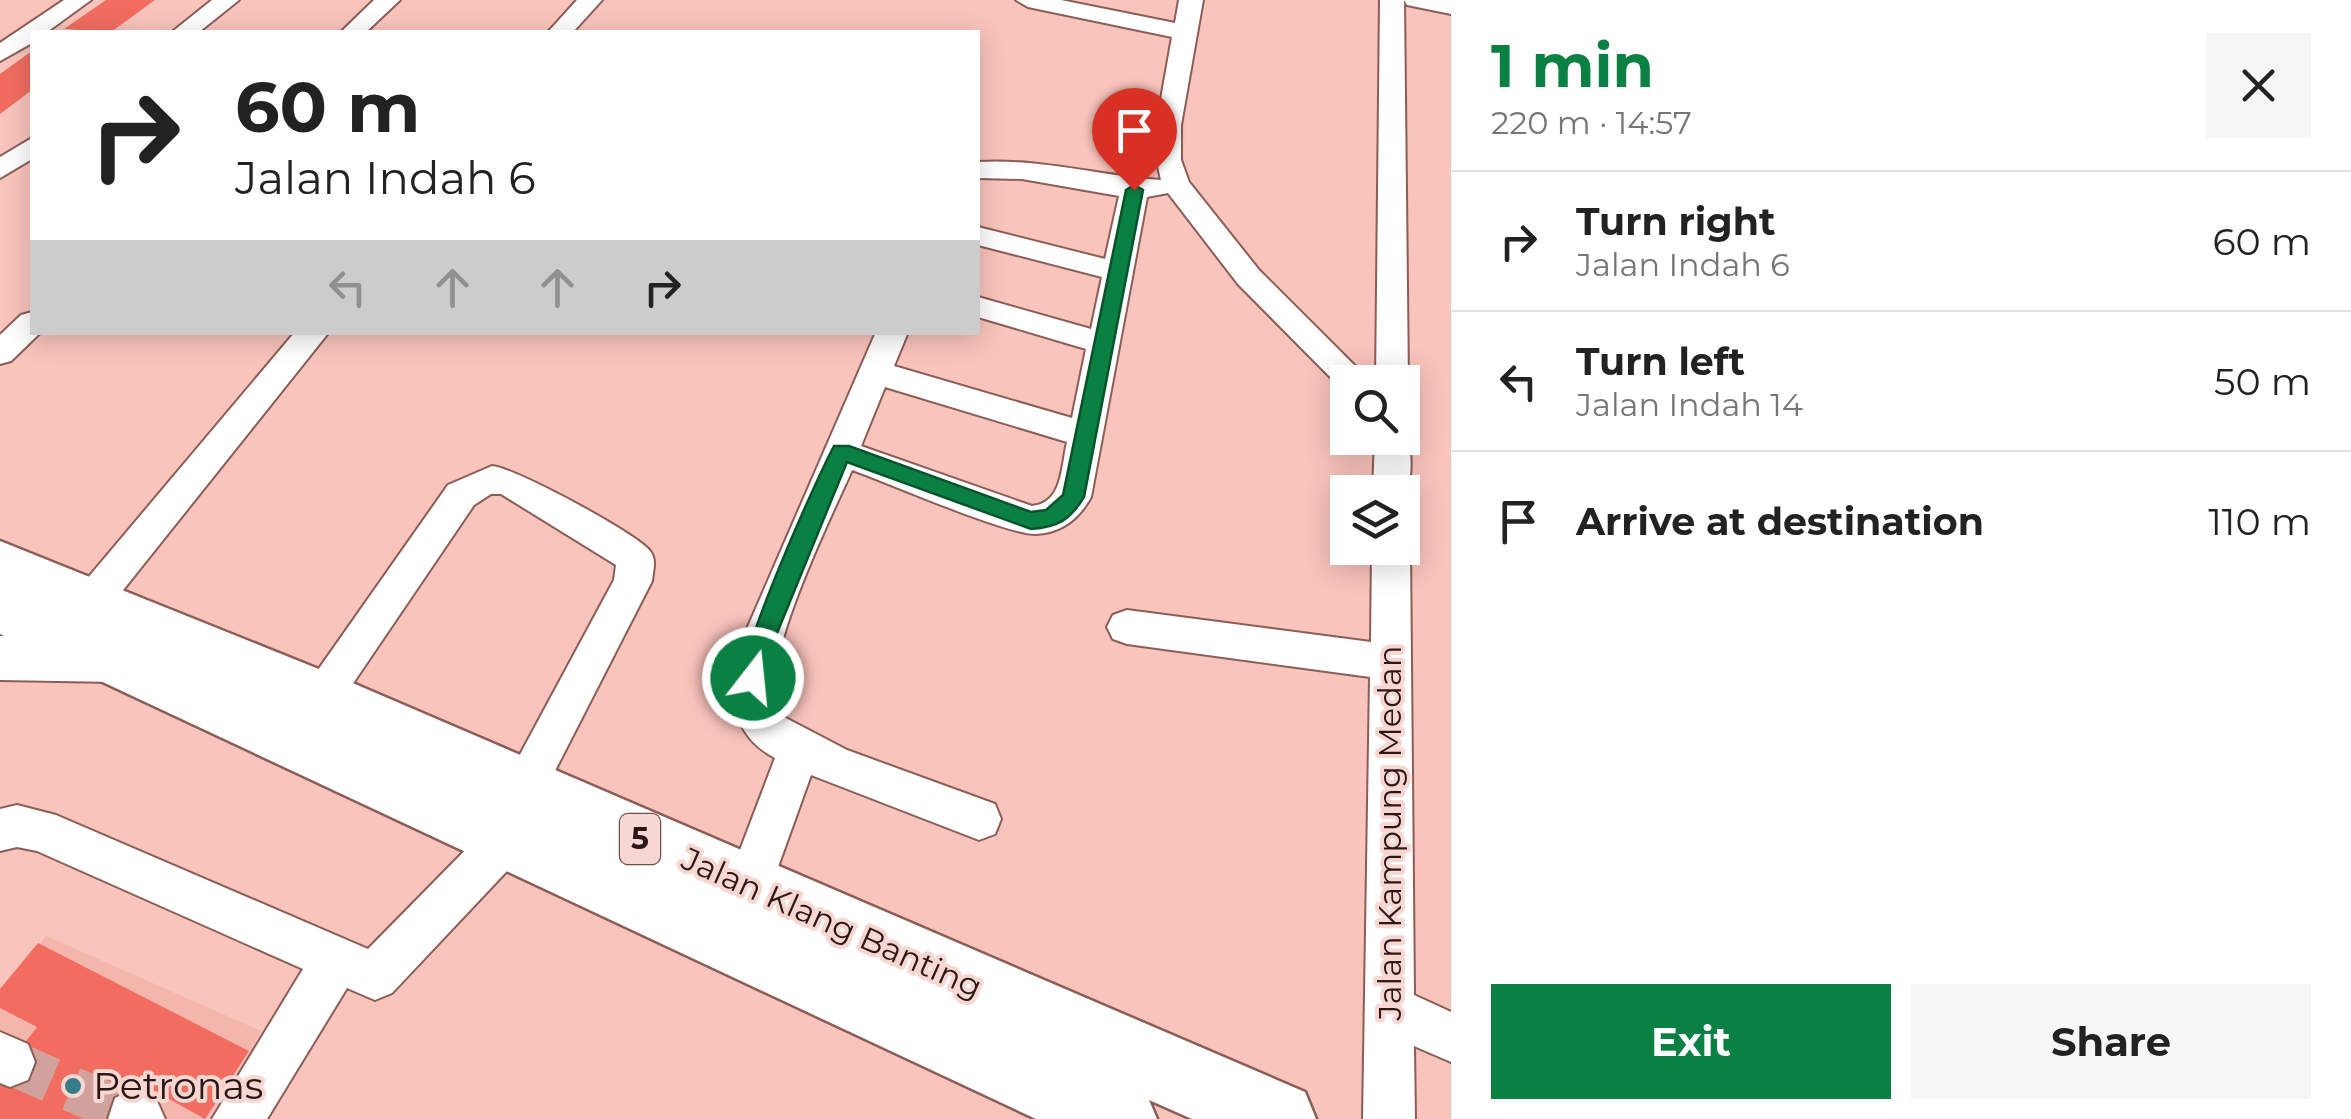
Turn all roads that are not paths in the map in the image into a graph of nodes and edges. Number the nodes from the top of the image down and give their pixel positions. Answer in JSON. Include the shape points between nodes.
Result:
{"nodes":[{"id":1,"x":79,"y":0,"type":"edge"},
{"id":2,"x":227,"y":0,"type":"edge"},
{"id":3,"x":388,"y":0,"type":"edge"},
{"id":4,"x":590,"y":0,"type":"edge"},
{"id":5,"x":1030,"y":0,"type":"edge"},
{"id":6,"x":1191,"y":0,"type":"edge"},
{"id":7,"x":1392,"y":0,"type":"edge"},
{"id":8,"x":1415,"y":0,"type":"edge"},
{"id":9,"x":1451,"y":7,"type":"edge"},
{"id":10,"x":35,"y":30,"type":"edge"},
{"id":11,"x":187,"y":30,"type":"edge"},
{"id":12,"x":354,"y":30,"type":"edge"},
{"id":13,"x":562,"y":30,"type":"edge"},
{"id":14,"x":1186,"y":32,"type":"junction"},
{"id":15,"x":30,"y":33,"type":"edge"},
{"id":16,"x":0,"y":54,"type":"edge"},
{"id":17,"x":30,"y":148,"type":"edge"},
{"id":18,"x":0,"y":170,"type":"edge"},
{"id":19,"x":980,"y":170,"type":"edge"},
{"id":20,"x":1178,"y":186,"type":"junction"},
{"id":21,"x":1134,"y":190,"type":"junction"},
{"id":22,"x":980,"y":237,"type":"edge"},
{"id":23,"x":1119,"y":272,"type":"junction"},
{"id":24,"x":980,"y":308,"type":"edge"},
{"id":25,"x":30,"y":325,"type":"edge"},
{"id":26,"x":311,"y":335,"type":"edge"},
{"id":27,"x":891,"y":335,"type":"edge"},
{"id":28,"x":1103,"y":343,"type":"junction"},
{"id":29,"x":0,"y":353,"type":"edge"},
{"id":30,"x":1337,"y":365,"type":"edge"},
{"id":31,"x":1392,"y":365,"type":"edge"},
{"id":32,"x":875,"y":372,"type":"junction"},
{"id":33,"x":1086,"y":435,"type":"junction"},
{"id":34,"x":841,"y":452,"type":"junction"},
{"id":35,"x":0,"y":564,"type":"edge"},
{"id":36,"x":1391,"y":565,"type":"edge"},
{"id":37,"x":0,"y":608,"type":"edge"},
{"id":38,"x":1127,"y":628,"type":"dead end"},
{"id":39,"x":104,"y":632,"type":"junction"},
{"id":40,"x":0,"y":658,"type":"edge"},
{"id":41,"x":1390,"y":662,"type":"junction"},
{"id":42,"x":320,"y":697,"type":"junction"},
{"id":43,"x":800,"y":749,"type":"junction"},
{"id":44,"x":516,"y":813,"type":"junction"},
{"id":45,"x":979,"y":819,"type":"dead end"},
{"id":46,"x":0,"y":830,"type":"edge"},
{"id":47,"x":749,"y":887,"type":"junction"},
{"id":48,"x":337,"y":959,"type":"junction"},
{"id":49,"x":1389,"y":1009,"type":"junction"},
{"id":50,"x":1451,"y":1036,"type":"edge"},
{"id":51,"x":1096,"y":1114,"type":"edge"},
{"id":52,"x":238,"y":1119,"type":"edge"},
{"id":53,"x":1278,"y":1119,"type":"edge"},
{"id":54,"x":1389,"y":1119,"type":"edge"}],
"edges":[{"from":1,"to":10,"type":"street"},
{"from":2,"to":11,"type":"street"},
{"from":3,"to":12,"type":"street"},
{"from":4,"to":13,"type":"street"},
{"from":5,"to":14,"type":"street"},
{"from":6,"to":14,"type":"street"},
{"from":7,"to":31,"type":"street"},
{"from":8,"to":9,"type":"street"},
{"from":14,"to":20,"type":"street","via":[[1166,161]]},
{"from":15,"to":16,"type":"street"},
{"from":17,"to":18,"type":"street"},
{"from":19,"to":21,"type":"street"},
{"from":20,"to":21,"type":"street"},
{"from":20,"to":30,"type":"street","via":[[1278,312]]},
{"from":21,"to":23,"type":"street"},
{"from":22,"to":23,"type":"street"},
{"from":23,"to":28,"type":"street"},
{"from":24,"to":28,"type":"street"},
{"from":25,"to":29,"type":"street"},
{"from":26,"to":39,"type":"street"},
{"from":27,"to":32,"type":"street"},
{"from":28,"to":33,"type":"street"},
{"from":32,"to":33,"type":"street"},
{"from":32,"to":34,"type":"street"},
{"from":33,"to":34,"type":"street","via":[[1073,497],[1051,519],[1031,520]]},
{"from":34,"to":43,"type":"street","via":[[763,638],[753,678],[754,703],[766,730]]},
{"from":35,"to":39,"type":"highway","name":"Jalan Klang Banting","number":"5"},
{"from":36,"to":41,"type":"street","name":"Jalan Kampung Medan"},
{"from":37,"to":39,"type":"highway","name":"Jalan Klang Banting","number":"5"},
{"from":38,"to":41,"type":"street"},
{"from":39,"to":40,"type":"main road"},
{"from":39,"to":42,"type":"highway","name":"Jalan Klang Banting","number":"5"},
{"from":39,"to":44,"type":"highway","name":"Jalan Klang Banting","number":"5"},
{"from":41,"to":49,"type":"street","name":"Jalan Kampung Medan"},
{"from":42,"to":44,"type":"highway","name":"Jalan Klang Banting","number":"5"},
{"from":42,"to":44,"type":"street","via":[[461,495],[477,482],[502,479],[525,488],[559,516],[608,534],[636,560],[634,582]]},
{"from":43,"to":45,"type":"street"},
{"from":43,"to":47,"type":"street"},
{"from":44,"to":47,"type":"highway","name":"Jalan Klang Banting","number":"5"},
{"from":44,"to":48,"type":"street","via":[[375,976]]},
{"from":44,"to":51,"type":"highway","name":"Jalan Klang Banting","number":"5","via":[[730,936]]},
{"from":46,"to":48,"type":"street","via":[[40,830]]},
{"from":47,"to":53,"type":"highway","name":"Jalan Klang Banting","number":"5"},
{"from":48,"to":52,"type":"street"},
{"from":49,"to":50,"type":"street"},
{"from":49,"to":54,"type":"street","name":"Jalan Kampung Medan"}]}
